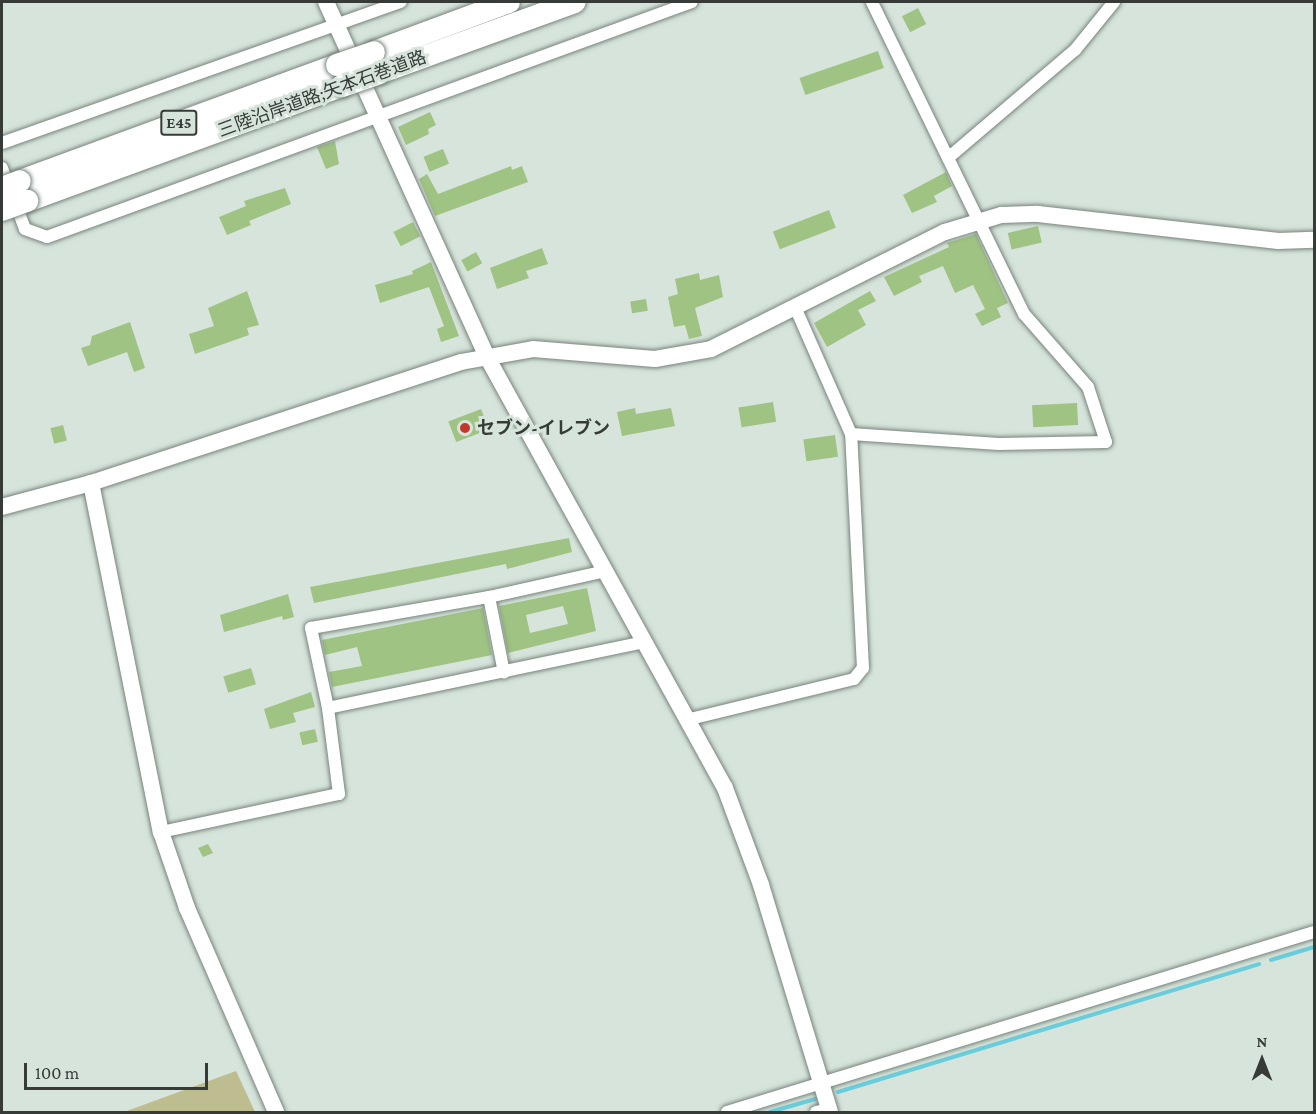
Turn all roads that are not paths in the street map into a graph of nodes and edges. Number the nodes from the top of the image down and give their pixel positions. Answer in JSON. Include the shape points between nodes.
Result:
{"nodes":[{"id":1,"x":326,"y":2,"type":"edge"},
{"id":2,"x":374,"y":2,"type":"edge"},
{"id":3,"x":401,"y":2,"type":"edge"},
{"id":4,"x":509,"y":2,"type":"edge"},
{"id":5,"x":575,"y":2,"type":"edge"},
{"id":6,"x":692,"y":2,"type":"edge"},
{"id":7,"x":872,"y":2,"type":"edge"},
{"id":8,"x":1114,"y":2,"type":"edge"},
{"id":9,"x":368,"y":13,"type":"junction"},
{"id":10,"x":336,"y":25,"type":"junction"},
{"id":11,"x":376,"y":62,"type":"junction"},
{"id":12,"x":376,"y":115,"type":"junction"},
{"id":13,"x":2,"y":143,"type":"edge"},
{"id":14,"x":948,"y":158,"type":"junction"},
{"id":15,"x":2,"y":168,"type":"edge"},
{"id":16,"x":16,"y":190,"type":"edge"},
{"id":17,"x":2,"y":210,"type":"edge"},
{"id":18,"x":977,"y":220,"type":"junction"},
{"id":19,"x":1314,"y":240,"type":"edge"},
{"id":20,"x":795,"y":307,"type":"junction"},
{"id":21,"x":487,"y":357,"type":"junction"},
{"id":22,"x":851,"y":434,"type":"junction"},
{"id":23,"x":91,"y":483,"type":"junction"},
{"id":24,"x":2,"y":507,"type":"edge"},
{"id":25,"x":605,"y":571,"type":"junction"},
{"id":26,"x":489,"y":597,"type":"junction"},
{"id":27,"x":645,"y":642,"type":"junction"},
{"id":28,"x":504,"y":673,"type":"junction"},
{"id":29,"x":328,"y":708,"type":"junction"},
{"id":30,"x":686,"y":720,"type":"junction"},
{"id":31,"x":161,"y":832,"type":"junction"},
{"id":32,"x":1314,"y":932,"type":"edge"},
{"id":33,"x":822,"y":1084,"type":"junction"},
{"id":34,"x":825,"y":1111,"type":"edge"},
{"id":35,"x":276,"y":1113,"type":"edge"},
{"id":36,"x":728,"y":1113,"type":"edge"}],
"edges":[{"from":1,"to":10,"type":"street"},
{"from":2,"to":9,"type":"street"},
{"from":3,"to":9,"type":"street"},
{"from":4,"to":11,"type":"highway","name":"三陸沿岸道路;矢本石巻道路","number":"E45"},
{"from":5,"to":11,"type":"highway","name":"三陸沿岸道路;矢本石巻道路","number":"E45"},
{"from":6,"to":12,"type":"street"},
{"from":7,"to":14,"type":"street"},
{"from":8,"to":14,"type":"street","via":[[1075,50]]},
{"from":9,"to":10,"type":"street"},
{"from":10,"to":12,"type":"street"},
{"from":10,"to":13,"type":"street"},
{"from":11,"to":16,"type":"highway","name":"三陸沿岸道路;矢本石巻道路","number":"E45","bridge":true},
{"from":12,"to":15,"type":"street","via":[[46,237],[25,229]]},
{"from":12,"to":21,"type":"street"},
{"from":14,"to":18,"type":"street"},
{"from":16,"to":17,"type":"highway","name":"三陸沿岸道路;矢本石巻道路","number":"E45","bridge":true},
{"from":18,"to":19,"type":"street","via":[[1038,214],[1278,241]]},
{"from":18,"to":20,"type":"street"},
{"from":18,"to":22,"type":"street","via":[[1024,314],[1088,387],[1106,442],[999,444]]},
{"from":20,"to":21,"type":"street","via":[[732,341],[673,358],[549,349]]},
{"from":20,"to":22,"type":"street"},
{"from":21,"to":23,"type":"street"},
{"from":21,"to":25,"type":"street"},
{"from":22,"to":30,"type":"street","via":[[863,668],[859,675]]},
{"from":23,"to":24,"type":"street"},
{"from":23,"to":31,"type":"street"},
{"from":25,"to":26,"type":"street"},
{"from":25,"to":27,"type":"street"},
{"from":26,"to":28,"type":"street"},
{"from":26,"to":29,"type":"street","via":[[311,628]]},
{"from":27,"to":28,"type":"street"},
{"from":27,"to":30,"type":"street"},
{"from":28,"to":29,"type":"street"},
{"from":29,"to":31,"type":"street","via":[[339,794]]},
{"from":30,"to":33,"type":"street","via":[[725,788],[744,836]]},
{"from":31,"to":35,"type":"street","via":[[187,908]]},
{"from":32,"to":33,"type":"street"},
{"from":33,"to":34,"type":"street"},
{"from":33,"to":36,"type":"street"}]}
